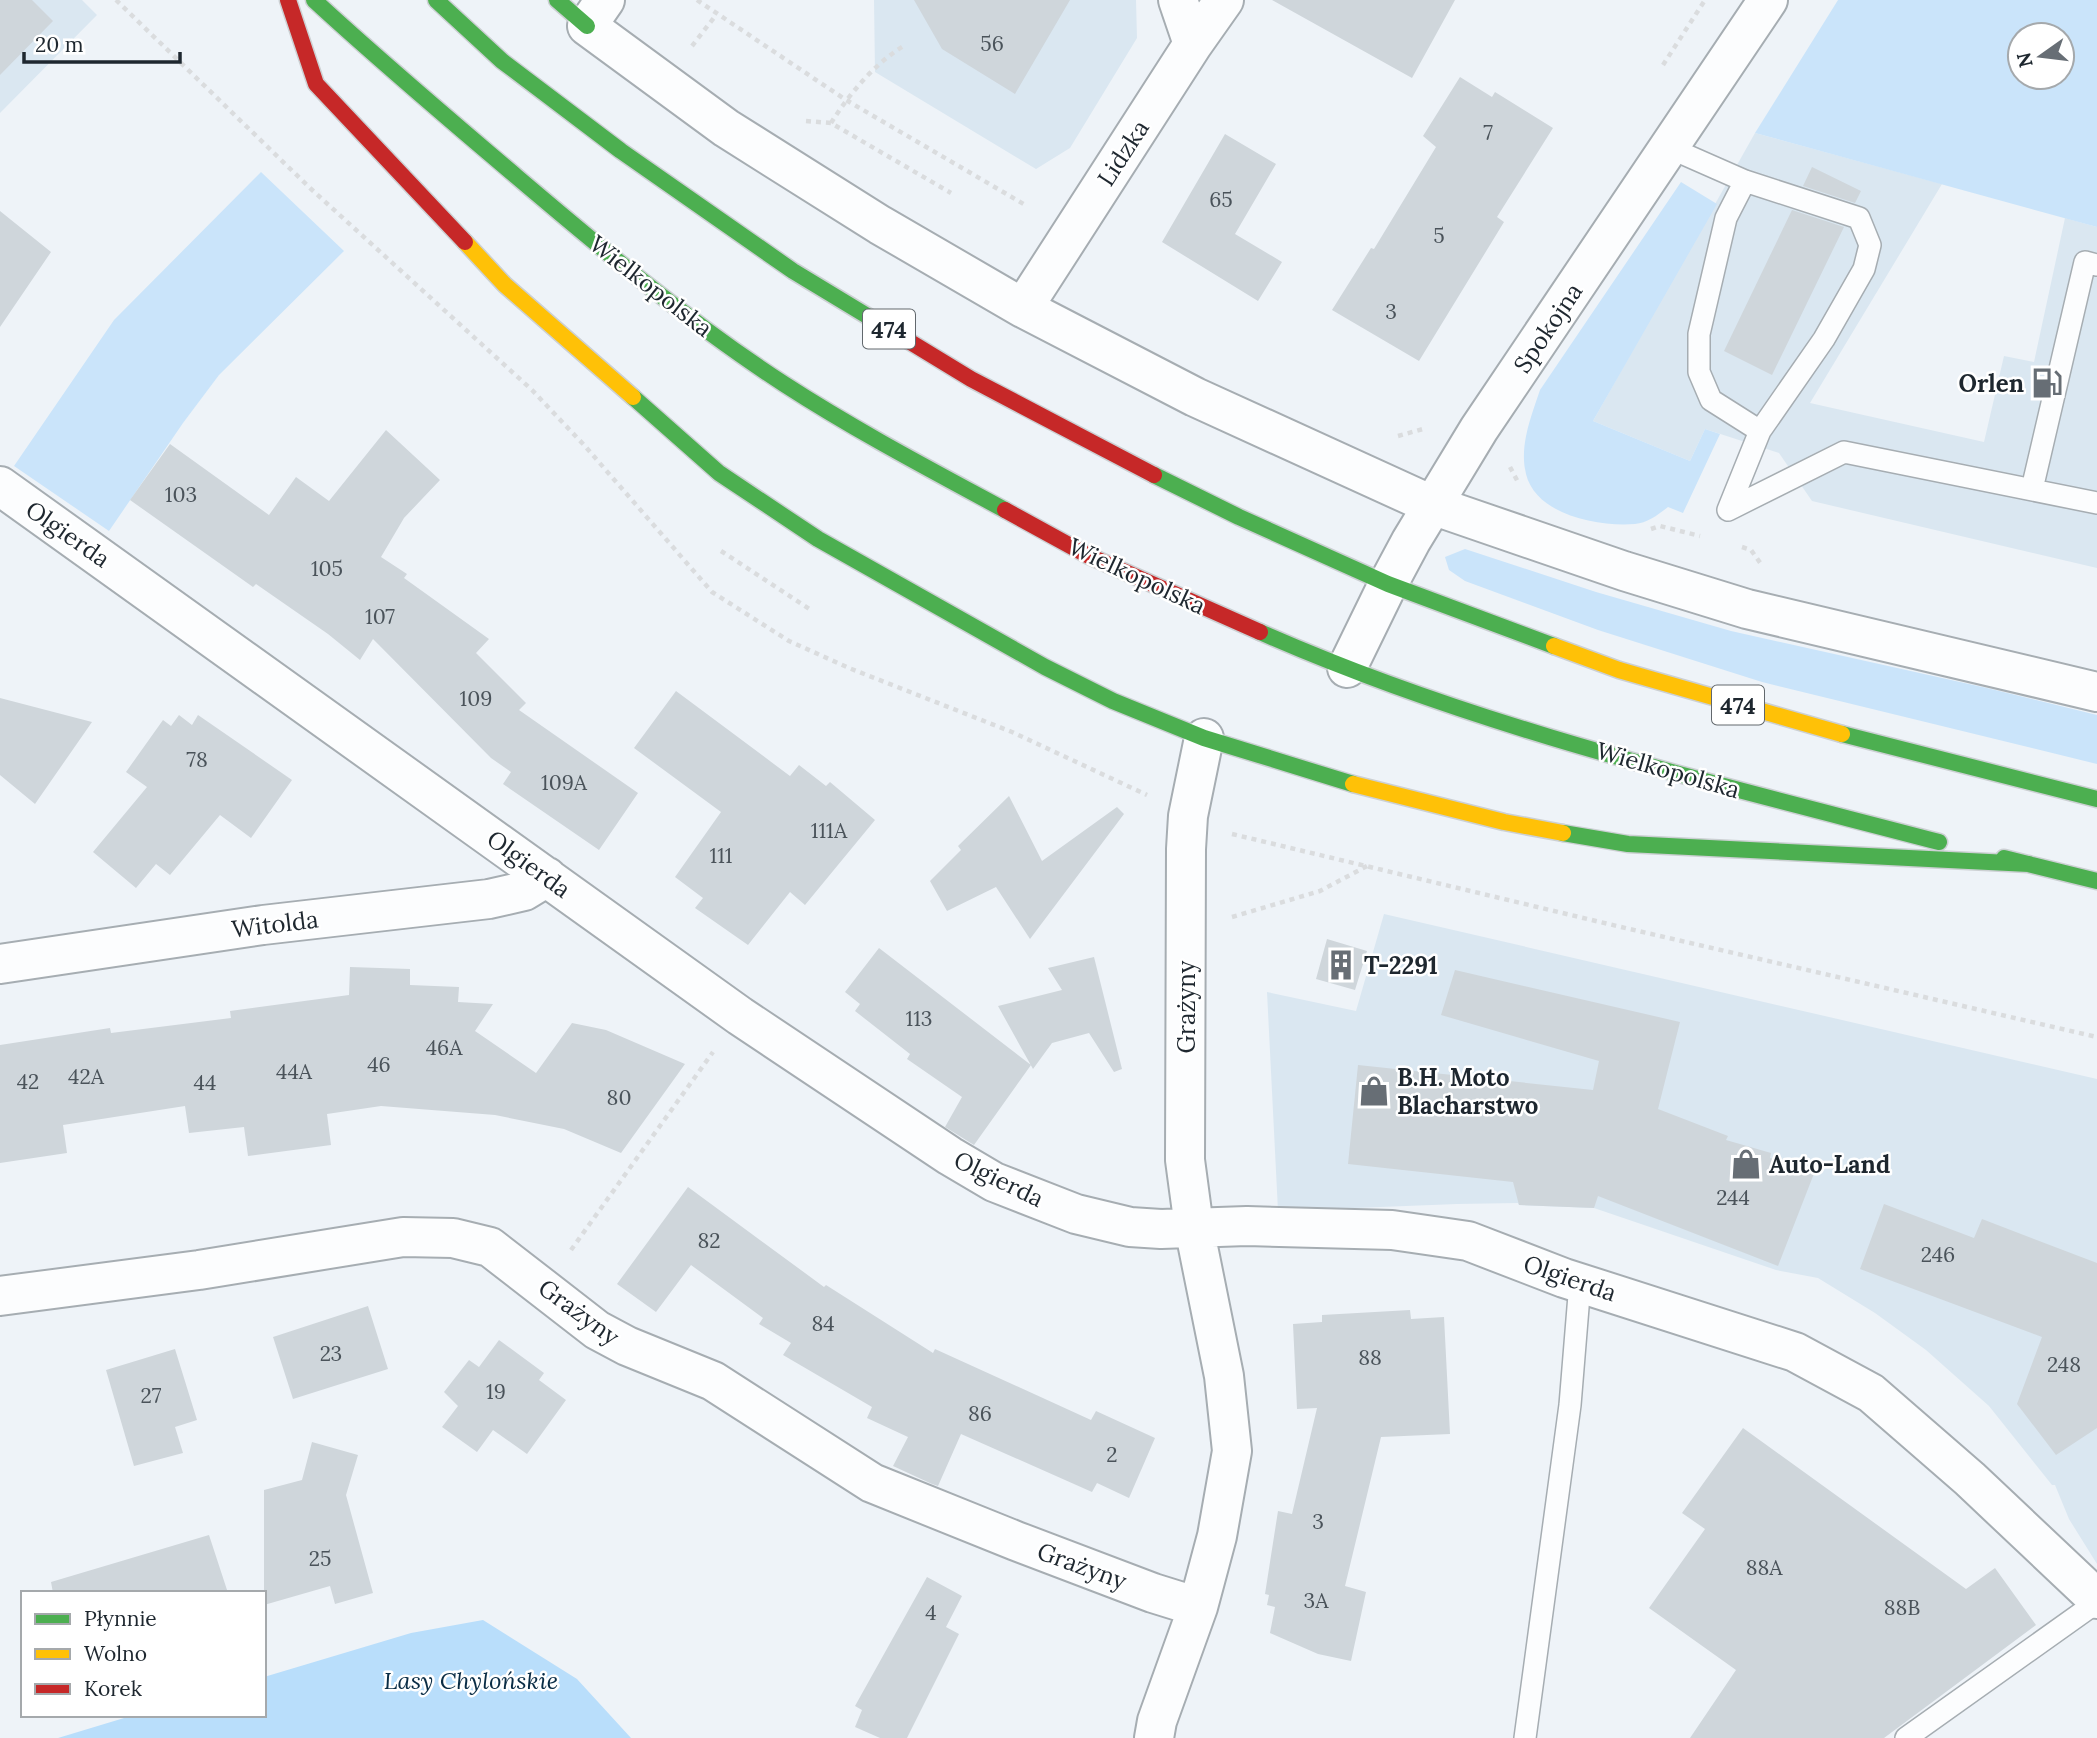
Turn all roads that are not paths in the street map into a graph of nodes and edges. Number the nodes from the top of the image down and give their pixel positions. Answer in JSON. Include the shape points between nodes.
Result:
{"nodes":[{"id":1,"x":288,"y":0,"type":"edge"},
{"id":2,"x":314,"y":0,"type":"edge"},
{"id":3,"x":436,"y":0,"type":"edge"},
{"id":4,"x":557,"y":0,"type":"edge"},
{"id":5,"x":1178,"y":0,"type":"edge"},
{"id":6,"x":1224,"y":0,"type":"edge"},
{"id":7,"x":1768,"y":0,"type":"edge"},
{"id":8,"x":596,"y":13,"type":"edge"},
{"id":9,"x":1193,"y":44,"type":"junction"},
{"id":10,"x":1670,"y":148,"type":"junction"},
{"id":11,"x":1745,"y":181,"type":"junction"},
{"id":12,"x":2097,"y":265,"type":"edge"},
{"id":13,"x":1023,"y":308,"type":"junction"},
{"id":14,"x":1760,"y":431,"type":"junction"},
{"id":15,"x":0,"y":486,"type":"edge"},
{"id":16,"x":2032,"y":489,"type":"junction"},
{"id":17,"x":2097,"y":503,"type":"edge"},
{"id":18,"x":1432,"y":505,"type":"junction"},
{"id":19,"x":1388,"y":584,"type":"junction"},
{"id":20,"x":1347,"y":668,"type":"junction"},
{"id":21,"x":2097,"y":692,"type":"edge"},
{"id":22,"x":1204,"y":738,"type":"junction"},
{"id":23,"x":2097,"y":799,"type":"edge"},
{"id":24,"x":2029,"y":864,"type":"junction"},
{"id":25,"x":547,"y":877,"type":"junction"},
{"id":26,"x":2097,"y":881,"type":"edge"},
{"id":27,"x":0,"y":964,"type":"edge"},
{"id":28,"x":1194,"y":1227,"type":"junction"},
{"id":29,"x":1580,"y":1283,"type":"junction"},
{"id":30,"x":0,"y":1296,"type":"edge"},
{"id":31,"x":2097,"y":1601,"type":"edge"},
{"id":32,"x":1198,"y":1607,"type":"junction"},
{"id":33,"x":1153,"y":1738,"type":"edge"},
{"id":34,"x":1525,"y":1738,"type":"edge"},
{"id":35,"x":1906,"y":1738,"type":"edge"}],
"edges":[{"from":1,"to":22,"type":"main road","via":[[316,84],[505,285],[719,473],[818,539],[1045,667]]},
{"from":2,"to":20,"type":"main road","name":"Wielkopolska","via":[[616,261],[785,385],[1087,555]]},
{"from":3,"to":19,"type":"main road","number":"474","via":[[502,61],[610,143],[793,271],[971,379],[1045,418],[1240,517]]},
{"from":4,"to":8,"type":"main road"},
{"from":5,"to":9,"type":"street"},
{"from":6,"to":9,"type":"street","name":"Lidzka"},
{"from":7,"to":10,"type":"street","name":"Spokojna"},
{"from":8,"to":13,"type":"street","via":[[726,128]]},
{"from":9,"to":13,"type":"street","name":"Lidzka"},
{"from":10,"to":11,"type":"lane"},
{"from":10,"to":18,"type":"street","name":"Spokojna"},
{"from":11,"to":14,"type":"lane","via":[[1726,218],[1699,334],[1699,373],[1711,400]]},
{"from":11,"to":14,"type":"lane","via":[[1859,218],[1870,244],[1864,269],[1824,339]]},
{"from":12,"to":16,"type":"lane","via":[[2085,262]]},
{"from":13,"to":18,"type":"street","via":[[1195,397]]},
{"from":14,"to":16,"type":"lane","via":[[1728,510],[1844,452]]},
{"from":15,"to":25,"type":"street","name":"Olgierda"},
{"from":16,"to":17,"type":"lane"},
{"from":18,"to":19,"type":"street","name":"Spokojna"},
{"from":18,"to":21,"type":"street","via":[[1747,609]]},
{"from":19,"to":20,"type":"street","name":"Spokojna"},
{"from":19,"to":23,"type":"main road","number":"474","via":[[1619,670],[1798,723]]},
{"from":20,"to":24,"type":"main road","name":"Wielkopolska","via":[[1621,758]]},
{"from":22,"to":24,"type":"main road","via":[[1383,793],[1504,822],[1628,844]]},
{"from":22,"to":28,"type":"street","name":"Grażyny","via":[[1187,834],[1185,1160]]},
{"from":24,"to":26,"type":"main road","name":"Wielkopolska"},
{"from":25,"to":27,"type":"street","name":"Witolda","via":[[524,891],[489,899],[263,925]]},
{"from":25,"to":28,"type":"street","name":"Olgierda","via":[[740,1016],[994,1182],[1076,1214],[1120,1225]]},
{"from":28,"to":29,"type":"street","name":"Olgierda","via":[[1392,1230],[1468,1241]]},
{"from":28,"to":32,"type":"street","name":"Grażyny","via":[[1224,1376],[1232,1451]]},
{"from":29,"to":31,"type":"street","name":"Olgierda","via":[[1795,1352],[1871,1393],[1970,1479]]},
{"from":29,"to":34,"type":"lane","via":[[1570,1405]]},
{"from":30,"to":32,"type":"street","name":"Grażyny","via":[[403,1237],[453,1238],[490,1247],[597,1330],[713,1381],[872,1483]]},
{"from":31,"to":35,"type":"lane"},
{"from":32,"to":33,"type":"street","name":"Grażyny"}]}
